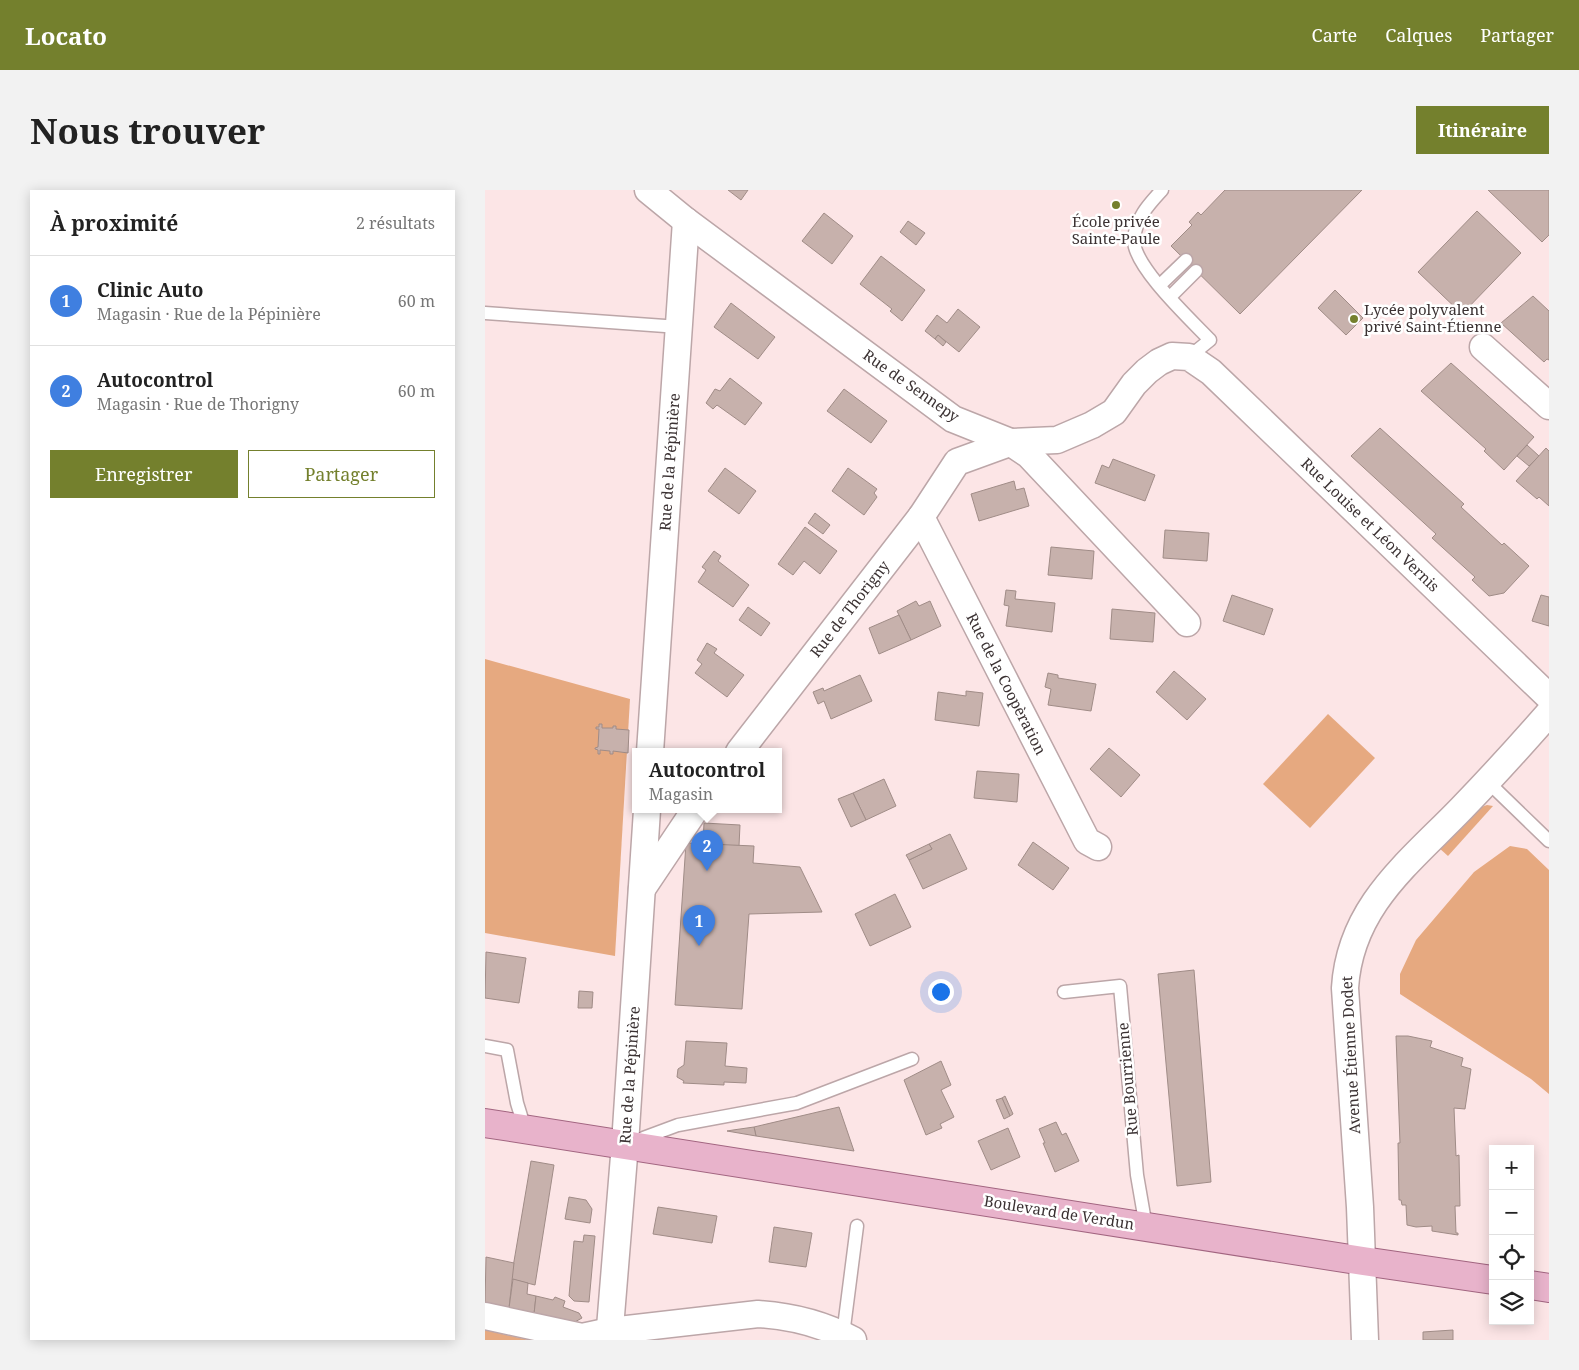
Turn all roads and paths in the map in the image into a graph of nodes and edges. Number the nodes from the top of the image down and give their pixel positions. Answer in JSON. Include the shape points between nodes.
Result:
{"nodes":[{"id":1,"x":1162,"y":190,"type":"edge"},
{"id":2,"x":656,"y":192,"type":"edge"},
{"id":3,"x":686,"y":221,"type":"junction"},
{"id":4,"x":1185,"y":260,"type":"dead end"},
{"id":5,"x":1196,"y":271,"type":"dead end"},
{"id":6,"x":1160,"y":285,"type":"junction"},
{"id":7,"x":1170,"y":297,"type":"junction"},
{"id":8,"x":485,"y":313,"type":"edge"},
{"id":9,"x":679,"y":327,"type":"junction"},
{"id":10,"x":1483,"y":347,"type":"dead end"},
{"id":11,"x":1189,"y":357,"type":"junction"},
{"id":12,"x":1549,"y":406,"type":"edge"},
{"id":13,"x":953,"y":419,"type":"junction"},
{"id":14,"x":1011,"y":442,"type":"junction"},
{"id":15,"x":957,"y":462,"type":"junction"},
{"id":16,"x":921,"y":516,"type":"junction"},
{"id":17,"x":1187,"y":623,"type":"dead end"},
{"id":18,"x":1549,"y":697,"type":"edge"},
{"id":19,"x":1549,"y":713,"type":"edge"},
{"id":20,"x":650,"y":748,"type":"edge"},
{"id":21,"x":742,"y":748,"type":"edge"},
{"id":22,"x":1488,"y":782,"type":"junction"},
{"id":23,"x":647,"y":813,"type":"edge"},
{"id":24,"x":693,"y":813,"type":"edge"},
{"id":25,"x":1549,"y":841,"type":"edge"},
{"id":26,"x":1098,"y":847,"type":"dead end"},
{"id":27,"x":641,"y":890,"type":"junction"},
{"id":28,"x":1064,"y":992,"type":"dead end"},
{"id":29,"x":485,"y":1046,"type":"edge"},
{"id":30,"x":912,"y":1059,"type":"dead end"},
{"id":31,"x":485,"y":1123,"type":"edge"},
{"id":32,"x":525,"y":1129,"type":"junction"},
{"id":33,"x":625,"y":1144,"type":"junction"},
{"id":34,"x":857,"y":1226,"type":"dead end"},
{"id":35,"x":1146,"y":1227,"type":"junction"},
{"id":36,"x":1363,"y":1261,"type":"junction"},
{"id":37,"x":1489,"y":1279,"type":"edge"},
{"id":38,"x":1534,"y":1286,"type":"edge"},
{"id":39,"x":1549,"y":1288,"type":"edge"},
{"id":40,"x":485,"y":1316,"type":"edge"},
{"id":41,"x":609,"y":1335,"type":"edge"},
{"id":42,"x":848,"y":1337,"type":"edge"},
{"id":43,"x":1365,"y":1340,"type":"edge"}],
"edges":[{"from":1,"to":6,"type":"lane","via":[[1140,219],[1134,240],[1145,268]]},
{"from":2,"to":3,"type":"street"},
{"from":3,"to":9,"type":"street","name":"Rue de la Pépinière"},
{"from":3,"to":13,"type":"street","name":"Rue de Sennepy"},
{"from":4,"to":6,"type":"lane"},
{"from":5,"to":7,"type":"lane"},
{"from":6,"to":7,"type":"lane"},
{"from":7,"to":11,"type":"lane","via":[[1210,340]]},
{"from":8,"to":9,"type":"lane"},
{"from":9,"to":20,"type":"street","name":"Rue de la Pépinière"},
{"from":10,"to":12,"type":"street"},
{"from":11,"to":14,"type":"street","via":[[1172,356],[1159,362],[1134,384],[1114,412],[1092,425],[1057,440]]},
{"from":11,"to":18,"type":"street","name":"Rue Louise et Léon Vernis","via":[[1211,372]]},
{"from":13,"to":14,"type":"street","name":"Rue de Sennepy"},
{"from":13,"to":15,"type":"street"},
{"from":14,"to":15,"type":"street"},
{"from":14,"to":17,"type":"street","name":"Rue de Sennepy","via":[[1051,477]]},
{"from":15,"to":16,"type":"street","name":"Rue de Thorigny"},
{"from":16,"to":21,"type":"street","name":"Rue de Thorigny"},
{"from":16,"to":26,"type":"street","name":"Rue de la Coopèration","via":[[1087,841]]},
{"from":19,"to":22,"type":"street","name":"Avenue Étienne Dodet"},
{"from":22,"to":25,"type":"lane"},
{"from":22,"to":36,"type":"street","name":"Avenue Étienne Dodet","via":[[1393,877],[1360,925],[1349,956],[1345,988]]},
{"from":23,"to":27,"type":"street","name":"Rue de la Pépinière"},
{"from":24,"to":27,"type":"street"},
{"from":27,"to":33,"type":"street","name":"Rue de la Pépinière"},
{"from":28,"to":35,"type":"lane","name":"Rue Bourrienne","via":[[1119,986],[1137,1175]]},
{"from":29,"to":32,"type":"lane","via":[[507,1050]]},
{"from":30,"to":33,"type":"lane","via":[[797,1103],[678,1125]]},
{"from":31,"to":32,"type":"main road","name":"Boulevard de Verdun"},
{"from":32,"to":33,"type":"main road","name":"Boulevard de Verdun"},
{"from":33,"to":35,"type":"main road","name":"Boulevard de Verdun"},
{"from":33,"to":41,"type":"street","name":"Rue de la Pépinière"},
{"from":34,"to":42,"type":"lane"},
{"from":35,"to":36,"type":"main road","name":"Boulevard de Verdun"},
{"from":36,"to":37,"type":"main road","name":"Boulevard de Verdun"},
{"from":36,"to":43,"type":"street","name":"Avenue Étienne Dodet"},
{"from":38,"to":39,"type":"main road"},
{"from":40,"to":41,"type":"street","via":[[582,1337]]},
{"from":41,"to":42,"type":"street","via":[[758,1314],[801,1319]]}]}
